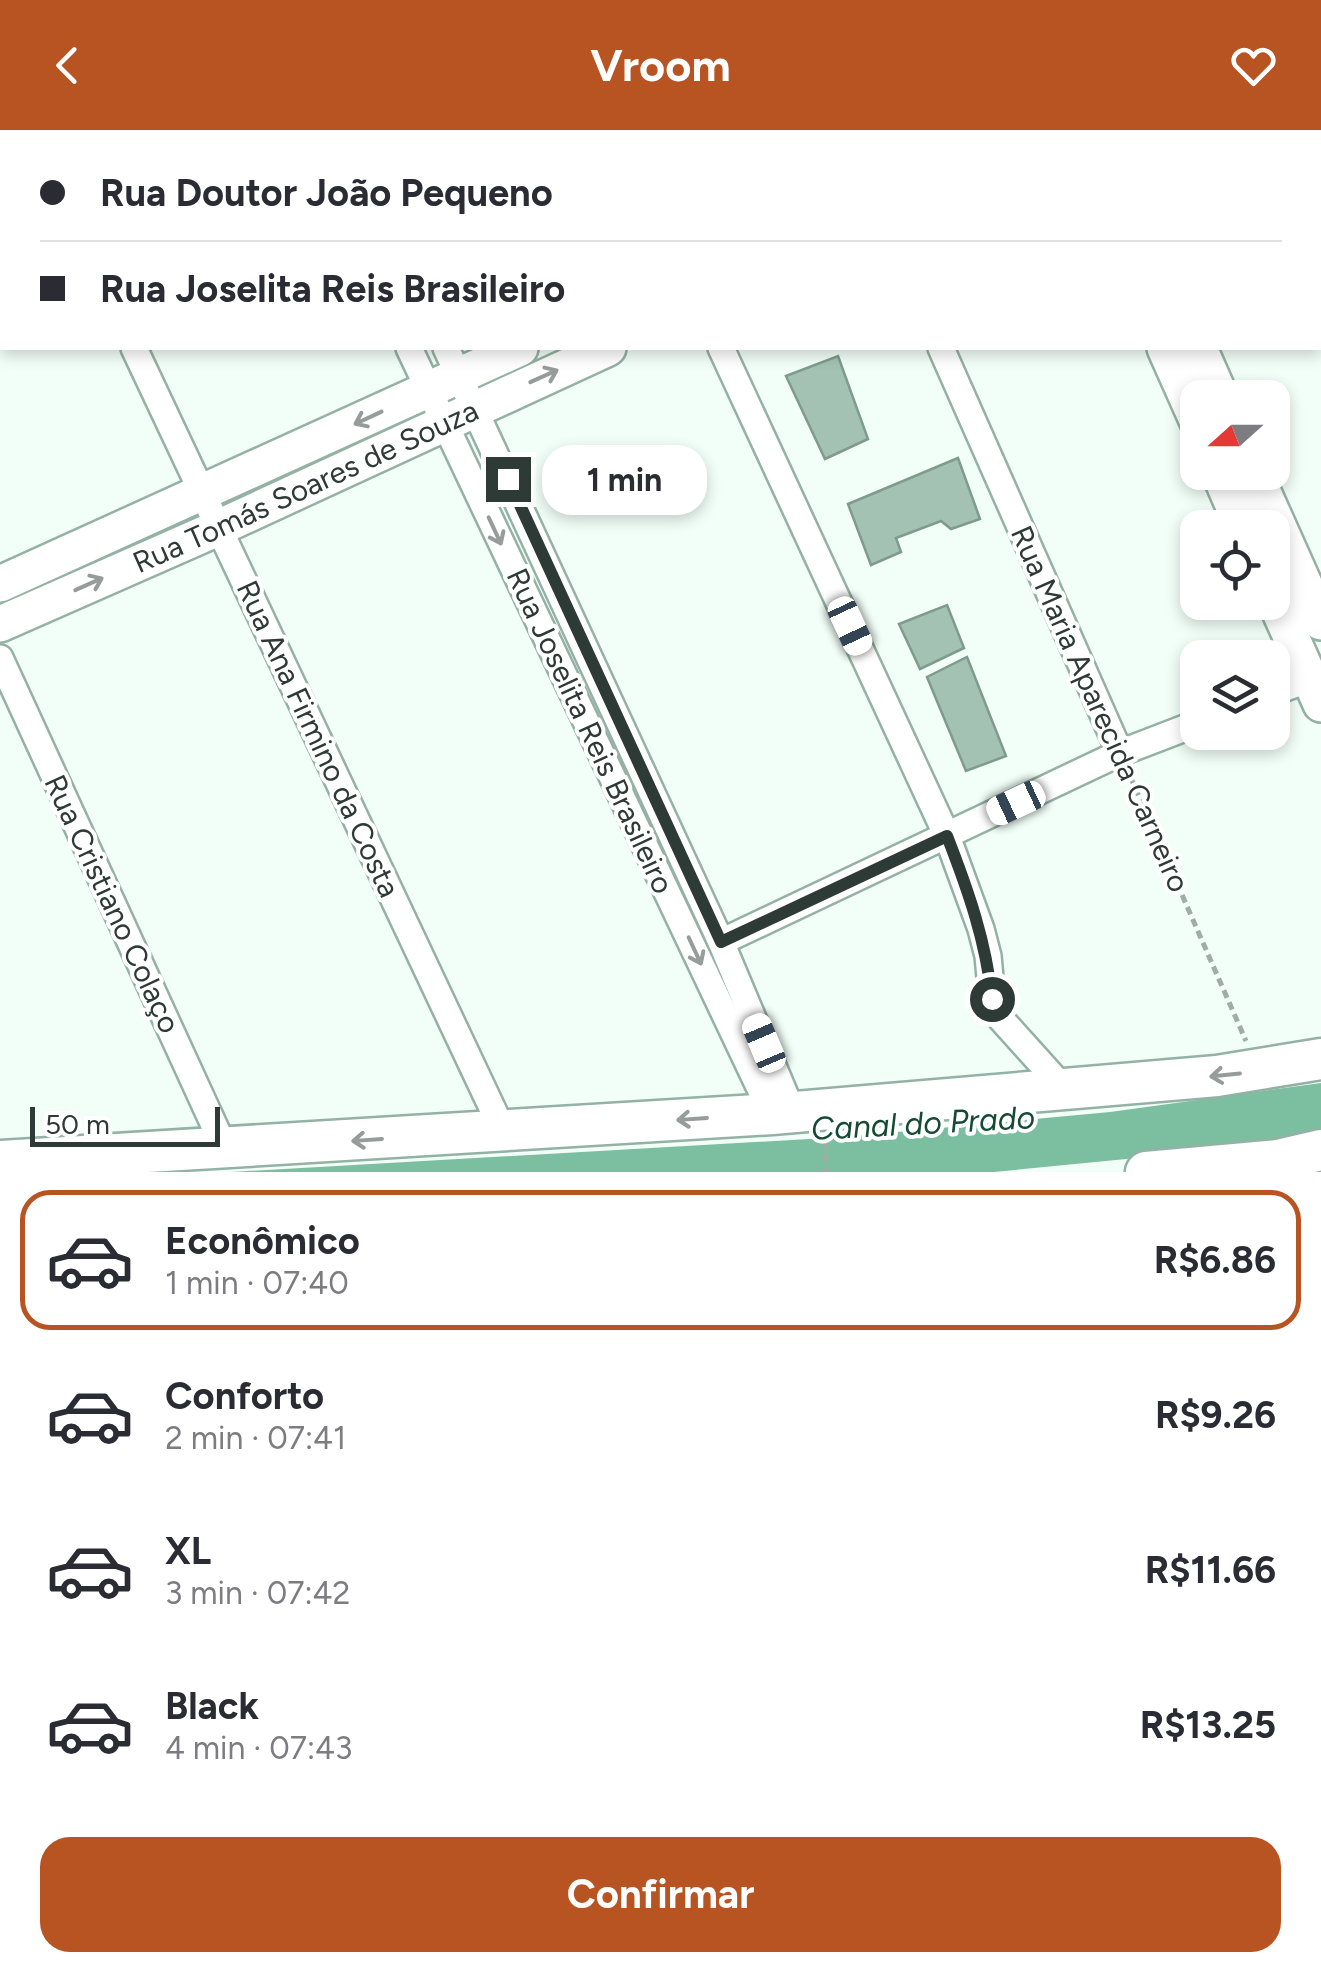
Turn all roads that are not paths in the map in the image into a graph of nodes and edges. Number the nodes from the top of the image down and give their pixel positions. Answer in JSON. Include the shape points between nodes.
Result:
{"nodes":[{"id":1,"x":135,"y":350,"type":"edge"},
{"id":2,"x":411,"y":350,"type":"edge"},
{"id":3,"x":516,"y":350,"type":"edge"},
{"id":4,"x":600,"y":350,"type":"edge"},
{"id":5,"x":722,"y":350,"type":"edge"},
{"id":6,"x":943,"y":350,"type":"edge"},
{"id":7,"x":1166,"y":350,"type":"edge"},
{"id":8,"x":1200,"y":350,"type":"edge"},
{"id":9,"x":1213,"y":380,"type":"edge"},
{"id":10,"x":1180,"y":382,"type":"edge"},
{"id":11,"x":450,"y":388,"type":"edge"},
{"id":12,"x":1262,"y":490,"type":"edge"},
{"id":13,"x":202,"y":494,"type":"junction"},
{"id":14,"x":218,"y":528,"type":"junction"},
{"id":15,"x":0,"y":584,"type":"edge"},
{"id":16,"x":1283,"y":620,"type":"edge"},
{"id":17,"x":1321,"y":622,"type":"edge"},
{"id":18,"x":0,"y":624,"type":"edge"},
{"id":19,"x":0,"y":658,"type":"edge"},
{"id":20,"x":1315,"y":692,"type":"edge"},
{"id":21,"x":1290,"y":693,"type":"edge"},
{"id":22,"x":1180,"y":730,"type":"edge"},
{"id":23,"x":1120,"y":753,"type":"junction"},
{"id":24,"x":947,"y":836,"type":"junction"},
{"id":25,"x":721,"y":942,"type":"junction"},
{"id":26,"x":1321,"y":1059,"type":"edge"},
{"id":27,"x":1066,"y":1090,"type":"junction"},
{"id":28,"x":782,"y":1112,"type":"junction"},
{"id":29,"x":504,"y":1131,"type":"junction"},
{"id":30,"x":225,"y":1149,"type":"junction"},
{"id":31,"x":1321,"y":1150,"type":"edge"},
{"id":32,"x":0,"y":1161,"type":"edge"},
{"id":33,"x":1146,"y":1172,"type":"edge"}],
"edges":[{"from":1,"to":13,"type":"street","name":"Rua Ana Firmino da Costa"},
{"from":2,"to":11,"type":"street","name":"Rua Joselita Reis Brasileiro"},
{"from":3,"to":11,"type":"street","name":"Rua Tomás Soares de Souza"},
{"from":11,"to":4,"type":"street","name":"Rua Tomás Soares de Souza","one_way":true},
{"from":5,"to":24,"type":"street"},
{"from":6,"to":23,"type":"street","name":"Rua Maria Aparecida Carneiro"},
{"from":7,"to":10,"type":"street"},
{"from":8,"to":9,"type":"street"},
{"from":11,"to":13,"type":"street","name":"Rua Tomás Soares de Souza","one_way":true},
{"from":11,"to":14,"type":"street","name":"Rua Tomás Soares de Souza"},
{"from":11,"to":25,"type":"street","name":"Rua Joselita Reis Brasileiro"},
{"from":11,"to":28,"type":"street","name":"Rua Joselita Reis Brasileiro","one_way":true},
{"from":12,"to":17,"type":"street"},
{"from":13,"to":14,"type":"street","name":"Rua Ana Firmino da Costa"},
{"from":13,"to":15,"type":"street","name":"Rua Tomás Soares de Souza"},
{"from":18,"to":14,"type":"street","name":"Rua Tomás Soares de Souza","one_way":true},
{"from":14,"to":29,"type":"street","name":"Rua Ana Firmino da Costa"},
{"from":16,"to":20,"type":"street"},
{"from":19,"to":30,"type":"street","name":"Rua Cristiano Colaço"},
{"from":20,"to":21,"type":"street"},
{"from":22,"to":23,"type":"street"},
{"from":23,"to":24,"type":"street"},
{"from":24,"to":25,"type":"street"},
{"from":24,"to":27,"type":"street","via":[[981,929],[1000,1020]]},
{"from":25,"to":28,"type":"street","name":"Rua Joselita Reis Brasileiro"},
{"from":26,"to":27,"type":"main road","one_way":true},
{"from":27,"to":28,"type":"main road"},
{"from":28,"to":29,"type":"main road","one_way":true},
{"from":29,"to":30,"type":"main road","one_way":true},
{"from":30,"to":32,"type":"main road"},
{"from":31,"to":33,"type":"main road"}]}
